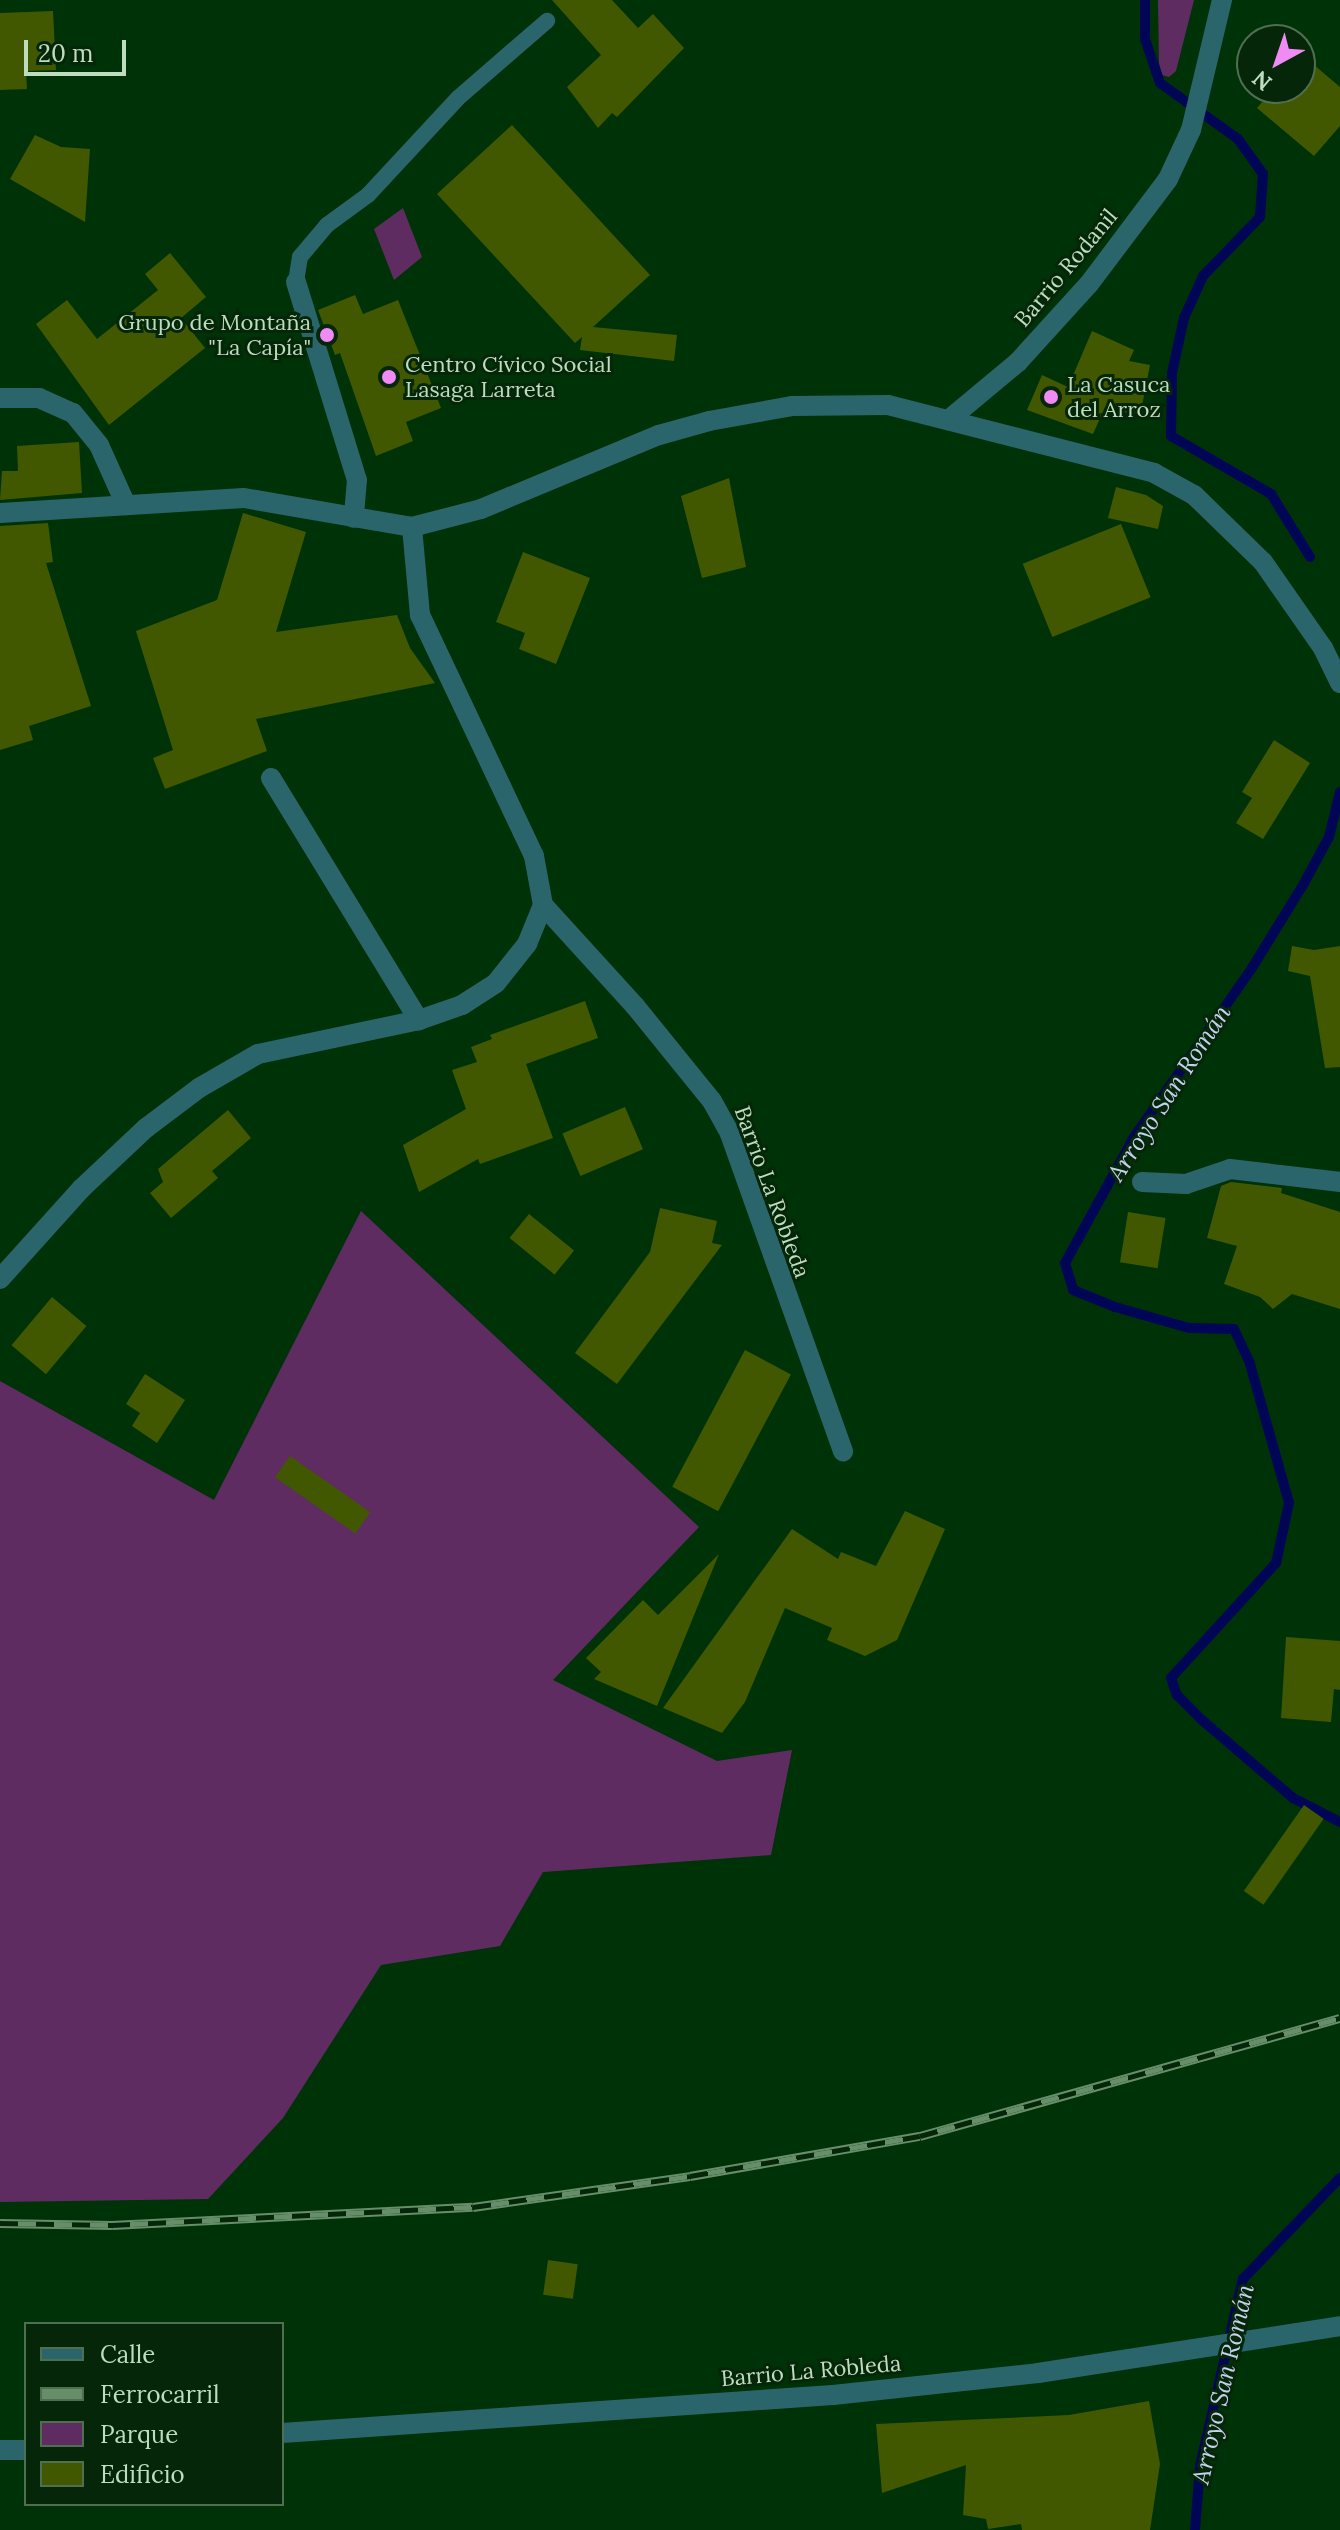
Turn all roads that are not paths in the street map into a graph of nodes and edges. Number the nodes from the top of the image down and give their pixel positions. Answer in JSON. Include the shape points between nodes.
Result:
{"nodes":[{"id":1,"x":1222,"y":0,"type":"edge"},
{"id":2,"x":547,"y":21,"type":"dead end"},
{"id":3,"x":296,"y":282,"type":"joint"},
{"id":4,"x":0,"y":398,"type":"edge"},
{"id":5,"x":952,"y":417,"type":"junction"},
{"id":6,"x":126,"y":505,"type":"junction"},
{"id":7,"x":0,"y":513,"type":"edge"},
{"id":8,"x":354,"y":518,"type":"junction"},
{"id":9,"x":412,"y":527,"type":"junction"},
{"id":10,"x":1340,"y":683,"type":"edge"},
{"id":11,"x":271,"y":778,"type":"dead end"},
{"id":12,"x":543,"y":905,"type":"junction"},
{"id":13,"x":419,"y":1020,"type":"junction"},
{"id":14,"x":1142,"y":1182,"type":"dead end"},
{"id":15,"x":1340,"y":1182,"type":"edge"},
{"id":16,"x":0,"y":1279,"type":"edge"},
{"id":17,"x":843,"y":1452,"type":"dead end"},
{"id":18,"x":1340,"y":2326,"type":"edge"},
{"id":19,"x":284,"y":2433,"type":"edge"},
{"id":20,"x":0,"y":2450,"type":"edge"},
{"id":21,"x":24,"y":2450,"type":"edge"}],
"edges":[{"from":1,"to":5,"type":"street","name":"Barrio Rodanil","via":[[1191,130],[1168,179],[1089,284],[1018,362]]},
{"from":2,"to":3,"type":"lane","via":[[458,98],[368,195],[327,225],[300,257]]},
{"from":3,"to":8,"type":"street","via":[[357,480]]},
{"from":4,"to":6,"type":"street","via":[[39,398],[73,413],[99,445]]},
{"from":5,"to":9,"type":"street","via":[[838,402],[709,421],[659,435],[481,509]]},
{"from":5,"to":10,"type":"street","via":[[1154,473],[1194,495],[1263,562],[1323,648]]},
{"from":6,"to":7,"type":"street"},
{"from":6,"to":8,"type":"street","via":[[244,498]]},
{"from":8,"to":9,"type":"street"},
{"from":9,"to":12,"type":"street","via":[[420,615],[534,856]]},
{"from":11,"to":13,"type":"street"},
{"from":12,"to":13,"type":"street","via":[[527,944],[496,983],[462,1005]]},
{"from":12,"to":17,"type":"street","name":"Barrio La Robleda","via":[[712,1101],[730,1134]]},
{"from":13,"to":16,"type":"street","via":[[258,1054],[199,1088],[146,1128],[81,1189]]},
{"from":14,"to":15,"type":"street","via":[[1186,1184],[1230,1169],[1252,1169]]},
{"from":18,"to":19,"type":"street","name":"Barrio La Robleda","via":[[1038,2373],[833,2395]]},
{"from":20,"to":21,"type":"street"}]}
